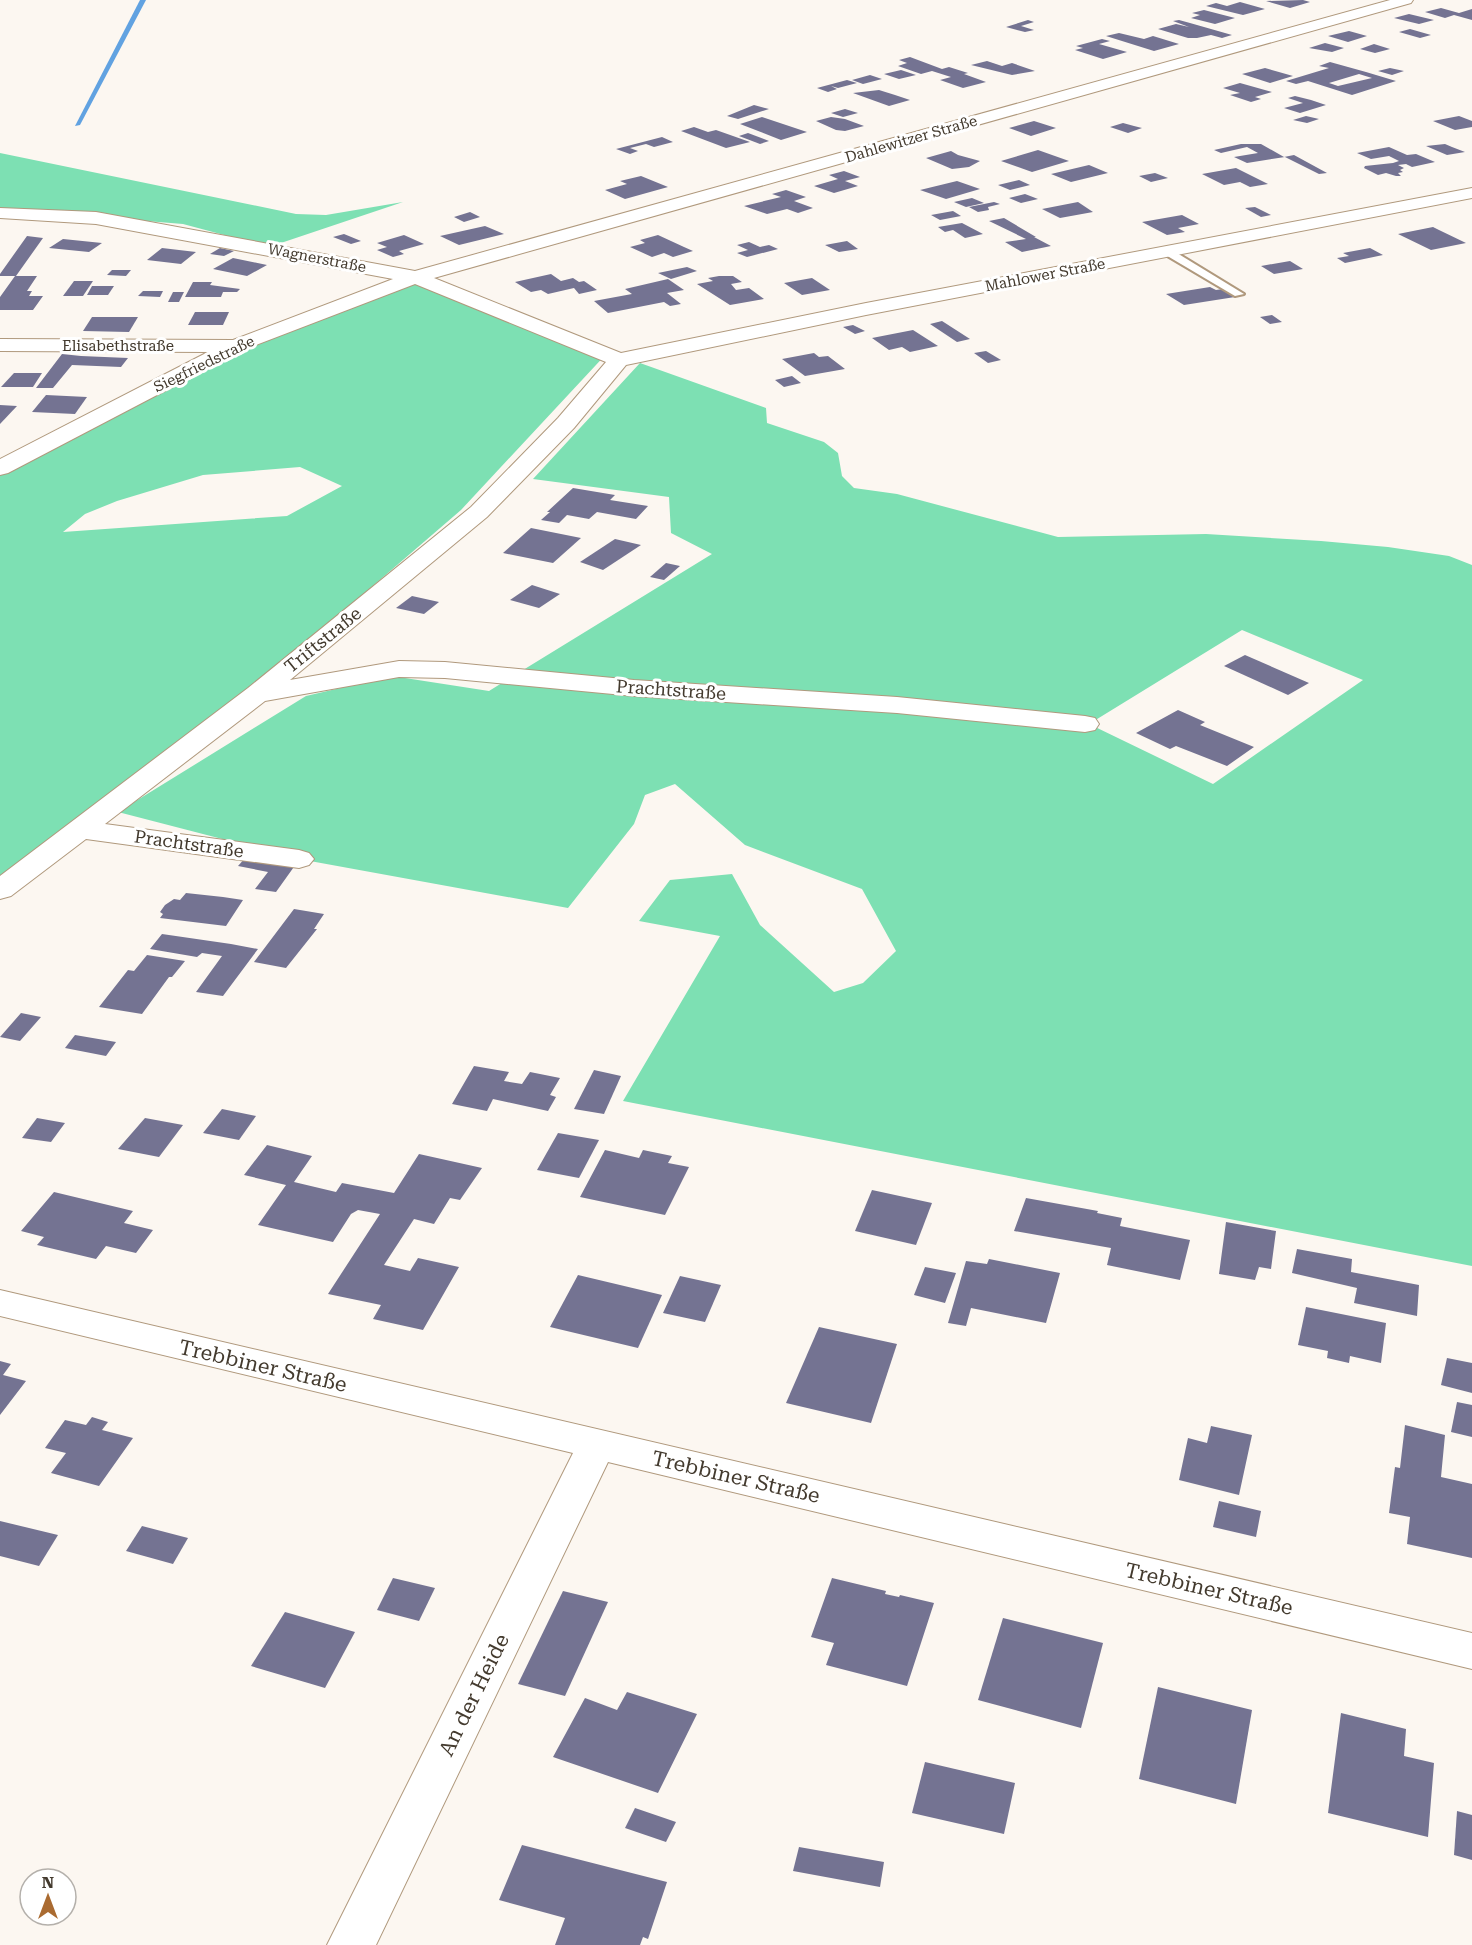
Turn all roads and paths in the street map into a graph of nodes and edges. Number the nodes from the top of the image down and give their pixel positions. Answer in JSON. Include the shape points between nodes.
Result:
{"nodes":[{"id":1,"x":1406,"y":0,"type":"edge"},
{"id":2,"x":1472,"y":193,"type":"edge"},
{"id":3,"x":0,"y":213,"type":"edge"},
{"id":4,"x":1168,"y":252,"type":"junction"},
{"id":5,"x":415,"y":277,"type":"junction"},
{"id":6,"x":1239,"y":294,"type":"dead end"},
{"id":7,"x":0,"y":345,"type":"edge"},
{"id":8,"x":236,"y":346,"type":"junction"},
{"id":9,"x":619,"y":360,"type":"junction"},
{"id":10,"x":0,"y":468,"type":"edge"},
{"id":11,"x":257,"y":694,"type":"junction"},
{"id":12,"x":1085,"y":724,"type":"dead end"},
{"id":13,"x":79,"y":829,"type":"junction"},
{"id":14,"x":298,"y":859,"type":"dead end"},
{"id":15,"x":0,"y":890,"type":"edge"},
{"id":16,"x":0,"y":1303,"type":"edge"},
{"id":17,"x":597,"y":1444,"type":"junction"},
{"id":18,"x":1472,"y":1651,"type":"edge"},
{"id":19,"x":351,"y":1945,"type":"edge"}],
"edges":[{"from":1,"to":5,"type":"street","name":"Dahlewitzer Straße"},
{"from":2,"to":4,"type":"street","name":"Mahlower Straße"},
{"from":3,"to":5,"type":"street","name":"Wagnerstraße","via":[[96,218]]},
{"from":4,"to":6,"type":"lane"},
{"from":4,"to":9,"type":"street","name":"Mahlower Straße"},
{"from":5,"to":8,"type":"street","name":"Siegfriedstraße"},
{"from":5,"to":9,"type":"street","name":"Wagnerstraße"},
{"from":7,"to":8,"type":"street","name":"Elisabethstraße"},
{"from":8,"to":10,"type":"street","name":"Siegfriedstraße"},
{"from":9,"to":11,"type":"street","name":"Triftstraße","via":[[566,423],[479,512]]},
{"from":11,"to":12,"type":"street","name":"Prachtstraße","via":[[399,669],[445,670],[634,688],[897,705]]},
{"from":11,"to":13,"type":"street","name":"Triftstraße"},
{"from":13,"to":14,"type":"street","name":"Prachtstraße"},
{"from":13,"to":15,"type":"street","name":"Triftstraße"},
{"from":16,"to":17,"type":"street","name":"Trebbiner Straße"},
{"from":17,"to":18,"type":"street","name":"Trebbiner Straße"},
{"from":17,"to":19,"type":"street","name":"An der Heide"}]}
